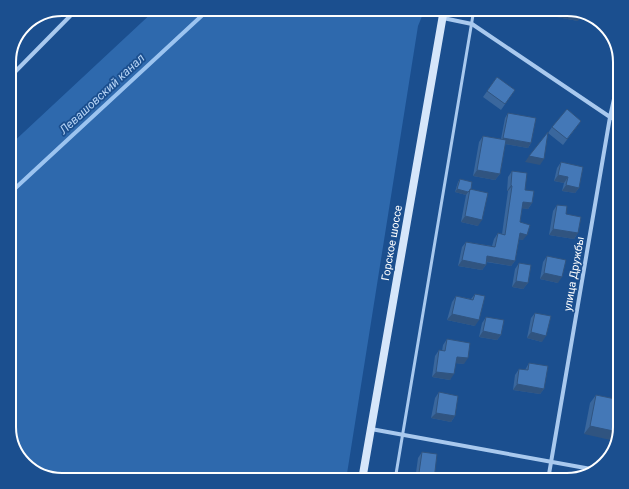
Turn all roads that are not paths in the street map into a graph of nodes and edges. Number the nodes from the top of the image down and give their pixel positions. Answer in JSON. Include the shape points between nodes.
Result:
{"nodes":[{"id":1,"x":70,"y":16,"type":"edge"},
{"id":2,"x":473,"y":16,"type":"edge"},
{"id":3,"x":443,"y":18,"type":"joint"},
{"id":4,"x":472,"y":24,"type":"junction"},
{"id":5,"x":16,"y":71,"type":"edge"},
{"id":6,"x":613,"y":104,"type":"edge"},
{"id":7,"x":610,"y":117,"type":"junction"},
{"id":8,"x":613,"y":118,"type":"edge"},
{"id":9,"x":370,"y":429,"type":"junction"},
{"id":10,"x":403,"y":434,"type":"junction"},
{"id":11,"x":551,"y":462,"type":"junction"},
{"id":12,"x":587,"y":468,"type":"edge"},
{"id":13,"x":363,"y":473,"type":"edge"},
{"id":14,"x":396,"y":473,"type":"edge"},
{"id":15,"x":549,"y":473,"type":"edge"}],
"edges":[{"from":1,"to":5,"type":"street"},
{"from":2,"to":4,"type":"lane"},
{"from":3,"to":4,"type":"street"},
{"from":3,"to":9,"type":"main road","name":"Горское шоссе"},
{"from":4,"to":7,"type":"street"},
{"from":4,"to":10,"type":"lane"},
{"from":6,"to":7,"type":"street","name":"улица Дружбы"},
{"from":7,"to":8,"type":"street"},
{"from":7,"to":11,"type":"street","name":"улица Дружбы"},
{"from":9,"to":10,"type":"street"},
{"from":9,"to":13,"type":"main road","name":"Горское шоссе"},
{"from":10,"to":11,"type":"street"},
{"from":10,"to":14,"type":"lane"},
{"from":11,"to":12,"type":"street"},
{"from":11,"to":15,"type":"street","name":"улица Дружбы"}]}
